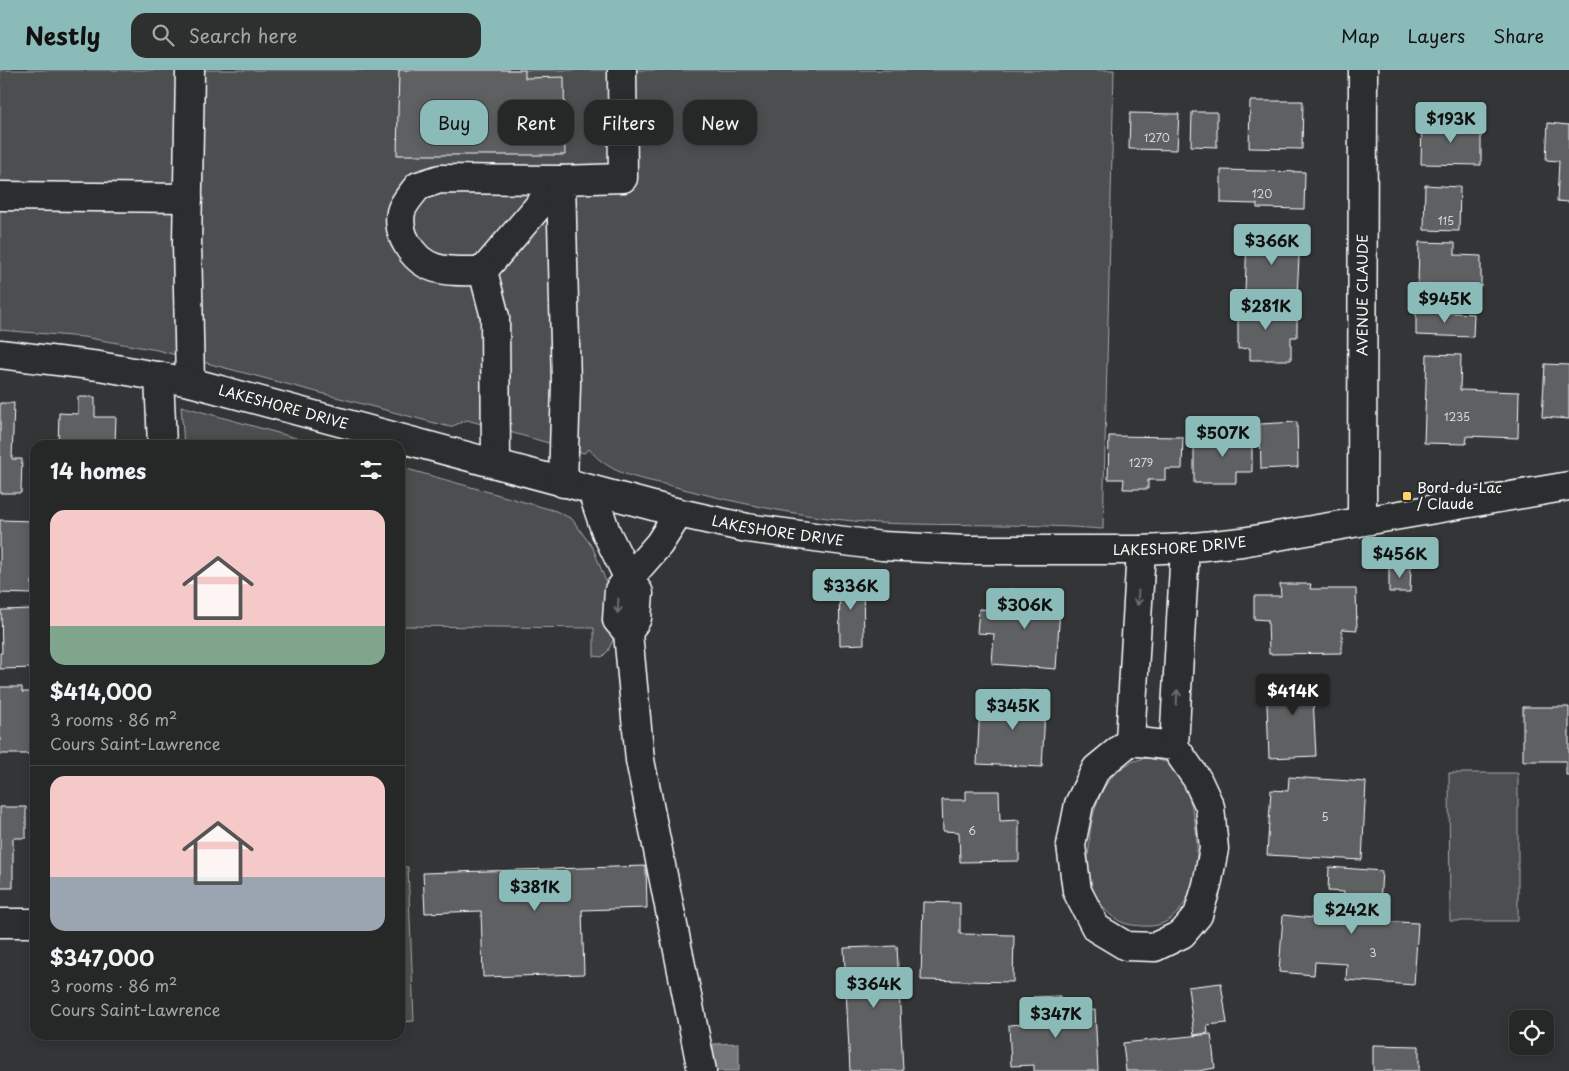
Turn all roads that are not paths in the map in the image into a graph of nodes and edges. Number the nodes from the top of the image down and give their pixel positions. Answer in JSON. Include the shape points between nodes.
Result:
{"nodes":[{"id":1,"x":190,"y":70,"type":"edge"},
{"id":2,"x":622,"y":70,"type":"edge"},
{"id":3,"x":1363,"y":70,"type":"edge"},
{"id":4,"x":561,"y":180,"type":"junction"},
{"id":5,"x":0,"y":196,"type":"edge"},
{"id":6,"x":188,"y":198,"type":"junction"},
{"id":7,"x":483,"y":272,"type":"junction"},
{"id":8,"x":0,"y":354,"type":"edge"},
{"id":9,"x":159,"y":376,"type":"junction"},
{"id":10,"x":190,"y":382,"type":"junction"},
{"id":11,"x":162,"y":440,"type":"edge"},
{"id":12,"x":496,"y":462,"type":"junction"},
{"id":13,"x":563,"y":482,"type":"junction"},
{"id":14,"x":1569,"y":486,"type":"edge"},
{"id":15,"x":592,"y":491,"type":"junction"},
{"id":16,"x":679,"y":513,"type":"junction"},
{"id":17,"x":1362,"y":520,"type":"junction"},
{"id":18,"x":1185,"y":548,"type":"junction"},
{"id":19,"x":1141,"y":550,"type":"junction"},
{"id":20,"x":629,"y":579,"type":"junction"},
{"id":21,"x":1130,"y":741,"type":"junction"},
{"id":22,"x":1174,"y":746,"type":"junction"},
{"id":23,"x":0,"y":923,"type":"edge"},
{"id":24,"x":30,"y":923,"type":"edge"},
{"id":25,"x":702,"y":1071,"type":"edge"}],
"edges":[{"from":1,"to":6,"type":"street"},
{"from":2,"to":4,"type":"street","via":[[623,178]]},
{"from":3,"to":17,"type":"street","name":"AVENUE CLAUDE"},
{"from":4,"to":7,"type":"street"},
{"from":4,"to":7,"type":"street","via":[[440,179],[418,186],[401,212],[402,234],[412,254],[428,266],[447,271]]},
{"from":4,"to":13,"type":"street","via":[[566,384]]},
{"from":5,"to":6,"type":"street"},
{"from":6,"to":10,"type":"street"},
{"from":7,"to":12,"type":"street","via":[[495,317]]},
{"from":8,"to":9,"type":"street","name":"LAKESHORE DRIVE"},
{"from":9,"to":10,"type":"street","name":"LAKESHORE DRIVE"},
{"from":9,"to":11,"type":"street"},
{"from":10,"to":12,"type":"street","name":"LAKESHORE DRIVE"},
{"from":12,"to":13,"type":"street","name":"LAKESHORE DRIVE"},
{"from":13,"to":15,"type":"street","name":"LAKESHORE DRIVE"},
{"from":14,"to":17,"type":"street","name":"LAKESHORE DRIVE"},
{"from":15,"to":16,"type":"street","name":"LAKESHORE DRIVE"},
{"from":15,"to":20,"type":"street","via":[[606,532]]},
{"from":16,"to":19,"type":"street","name":"LAKESHORE DRIVE","via":[[748,528],[882,546],[966,550]]},
{"from":16,"to":20,"type":"street","via":[[659,544]]},
{"from":17,"to":18,"type":"street","name":"LAKESHORE DRIVE","via":[[1242,542]]},
{"from":18,"to":19,"type":"street","name":"LAKESHORE DRIVE"},
{"from":22,"to":18,"type":"street","one_way":true},
{"from":19,"to":21,"type":"street","one_way":true},
{"from":20,"to":25,"type":"street","via":[[639,593],[637,618],[628,633],[640,760]]},
{"from":21,"to":22,"type":"street"},
{"from":21,"to":22,"type":"street","via":[[1096,769],[1078,804],[1071,845],[1077,891],[1096,928],[1126,946],[1155,947],[1182,934],[1198,915],[1207,885],[1214,849],[1210,807],[1197,779]]},
{"from":23,"to":24,"type":"street"}]}
